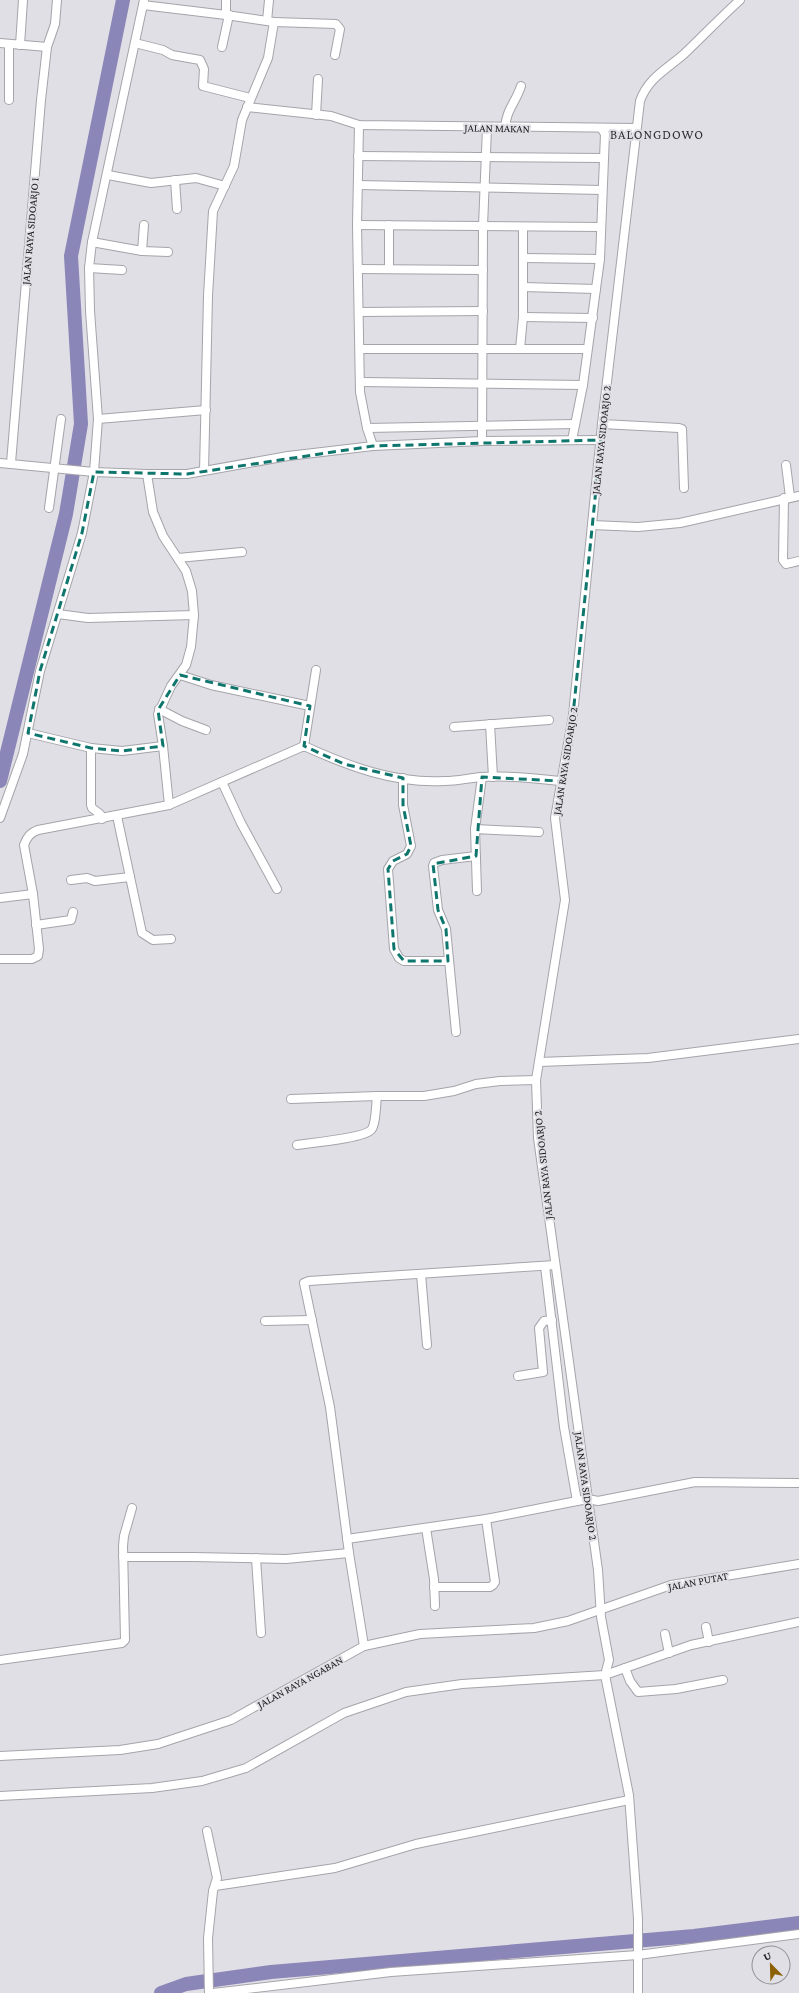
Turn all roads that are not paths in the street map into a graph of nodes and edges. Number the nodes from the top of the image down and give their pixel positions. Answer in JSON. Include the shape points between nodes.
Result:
{"nodes":[{"id":1,"x":23,"y":0,"type":"edge"},
{"id":2,"x":57,"y":0,"type":"edge"},
{"id":3,"x":226,"y":0,"type":"edge"},
{"id":4,"x":269,"y":0,"type":"edge"},
{"id":5,"x":740,"y":0,"type":"edge"},
{"id":6,"x":143,"y":3,"type":"edge"},
{"id":7,"x":228,"y":15,"type":"junction"},
{"id":8,"x":270,"y":22,"type":"junction"},
{"id":9,"x":0,"y":43,"type":"edge"},
{"id":10,"x":135,"y":43,"type":"junction"},
{"id":11,"x":9,"y":44,"type":"junction"},
{"id":12,"x":20,"y":46,"type":"junction"},
{"id":13,"x":47,"y":47,"type":"junction"},
{"id":14,"x":222,"y":47,"type":"dead end"},
{"id":15,"x":335,"y":55,"type":"dead end"},
{"id":16,"x":318,"y":79,"type":"dead end"},
{"id":17,"x":521,"y":86,"type":"dead end"},
{"id":18,"x":250,"y":98,"type":"junction"},
{"id":19,"x":9,"y":100,"type":"dead end"},
{"id":20,"x":247,"y":107,"type":"junction"},
{"id":21,"x":316,"y":115,"type":"junction"},
{"id":22,"x":359,"y":125,"type":"junction"},
{"id":23,"x":487,"y":128,"type":"junction"},
{"id":24,"x":506,"y":128,"type":"junction"},
{"id":25,"x":601,"y":128,"type":"junction"},
{"id":26,"x":633,"y":129,"type":"junction"},
{"id":27,"x":358,"y":156,"type":"junction"},
{"id":28,"x":486,"y":158,"type":"junction"},
{"id":29,"x":604,"y":158,"type":"junction"},
{"id":30,"x":108,"y":175,"type":"junction"},
{"id":31,"x":175,"y":180,"type":"junction"},
{"id":32,"x":358,"y":185,"type":"junction"},
{"id":33,"x":225,"y":186,"type":"junction"},
{"id":34,"x":485,"y":188,"type":"junction"},
{"id":35,"x":602,"y":190,"type":"junction"},
{"id":36,"x":177,"y":209,"type":"dead end"},
{"id":37,"x":144,"y":225,"type":"dead end"},
{"id":38,"x":357,"y":225,"type":"junction"},
{"id":39,"x":389,"y":225,"type":"junction"},
{"id":40,"x":483,"y":226,"type":"junction"},
{"id":41,"x":523,"y":227,"type":"junction"},
{"id":42,"x":600,"y":227,"type":"junction"},
{"id":43,"x":92,"y":242,"type":"junction"},
{"id":44,"x":142,"y":251,"type":"junction"},
{"id":45,"x":168,"y":252,"type":"dead end"},
{"id":46,"x":523,"y":258,"type":"junction"},
{"id":47,"x":600,"y":259,"type":"junction"},
{"id":48,"x":89,"y":268,"type":"junction"},
{"id":49,"x":359,"y":269,"type":"junction"},
{"id":50,"x":390,"y":269,"type":"junction"},
{"id":51,"x":122,"y":270,"type":"dead end"},
{"id":52,"x":483,"y":270,"type":"junction"},
{"id":53,"x":523,"y":287,"type":"junction"},
{"id":54,"x":596,"y":289,"type":"junction"},
{"id":55,"x":483,"y":311,"type":"junction"},
{"id":56,"x":359,"y":312,"type":"junction"},
{"id":57,"x":523,"y":317,"type":"junction"},
{"id":58,"x":593,"y":318,"type":"junction"},
{"id":59,"x":587,"y":348,"type":"junction"},
{"id":60,"x":360,"y":349,"type":"junction"},
{"id":61,"x":484,"y":349,"type":"junction"},
{"id":62,"x":520,"y":349,"type":"junction"},
{"id":63,"x":361,"y":382,"type":"junction"},
{"id":64,"x":483,"y":384,"type":"junction"},
{"id":65,"x":583,"y":385,"type":"junction"},
{"id":66,"x":206,"y":410,"type":"junction"},
{"id":67,"x":98,"y":418,"type":"junction"},
{"id":68,"x":61,"y":419,"type":"dead end"},
{"id":69,"x":575,"y":424,"type":"junction"},
{"id":70,"x":602,"y":424,"type":"junction"},
{"id":71,"x":482,"y":426,"type":"junction"},
{"id":72,"x":367,"y":428,"type":"junction"},
{"id":73,"x":572,"y":440,"type":"junction"},
{"id":74,"x":599,"y":440,"type":"junction"},
{"id":75,"x":482,"y":442,"type":"junction"},
{"id":76,"x":373,"y":446,"type":"junction"},
{"id":77,"x":0,"y":463,"type":"edge"},
{"id":78,"x":11,"y":464,"type":"junction"},
{"id":79,"x":786,"y":465,"type":"dead end"},
{"id":80,"x":56,"y":468,"type":"junction"},
{"id":81,"x":90,"y":471,"type":"junction"},
{"id":82,"x":204,"y":472,"type":"junction"},
{"id":83,"x":147,"y":474,"type":"junction"},
{"id":84,"x":684,"y":488,"type":"dead end"},
{"id":85,"x":799,"y":496,"type":"edge"},
{"id":86,"x":787,"y":498,"type":"junction"},
{"id":87,"x":49,"y":508,"type":"dead end"},
{"id":88,"x":592,"y":525,"type":"junction"},
{"id":89,"x":242,"y":552,"type":"dead end"},
{"id":90,"x":178,"y":558,"type":"junction"},
{"id":91,"x":799,"y":561,"type":"edge"},
{"id":92,"x":58,"y":614,"type":"junction"},
{"id":93,"x":194,"y":615,"type":"junction"},
{"id":94,"x":316,"y":670,"type":"dead end"},
{"id":95,"x":180,"y":675,"type":"junction"},
{"id":96,"x":310,"y":706,"type":"junction"},
{"id":97,"x":158,"y":711,"type":"junction"},
{"id":98,"x":549,"y":720,"type":"dead end"},
{"id":99,"x":490,"y":724,"type":"junction"},
{"id":100,"x":454,"y":727,"type":"dead end"},
{"id":101,"x":206,"y":730,"type":"dead end"},
{"id":102,"x":28,"y":733,"type":"junction"},
{"id":103,"x":163,"y":746,"type":"junction"},
{"id":104,"x":304,"y":746,"type":"junction"},
{"id":105,"x":90,"y":748,"type":"junction"},
{"id":106,"x":482,"y":777,"type":"junction"},
{"id":107,"x":493,"y":777,"type":"junction"},
{"id":108,"x":403,"y":778,"type":"junction"},
{"id":109,"x":555,"y":780,"type":"junction"},
{"id":110,"x":222,"y":782,"type":"junction"},
{"id":111,"x":169,"y":805,"type":"junction"},
{"id":112,"x":116,"y":816,"type":"junction"},
{"id":113,"x":0,"y":818,"type":"edge"},
{"id":114,"x":102,"y":819,"type":"junction"},
{"id":115,"x":476,"y":829,"type":"junction"},
{"id":116,"x":539,"y":832,"type":"dead end"},
{"id":117,"x":476,"y":856,"type":"junction"},
{"id":118,"x":130,"y":877,"type":"junction"},
{"id":119,"x":71,"y":880,"type":"dead end"},
{"id":120,"x":277,"y":889,"type":"dead end"},
{"id":121,"x":477,"y":891,"type":"dead end"},
{"id":122,"x":33,"y":894,"type":"junction"},
{"id":123,"x":0,"y":898,"type":"edge"},
{"id":124,"x":74,"y":912,"type":"dead end"},
{"id":125,"x":36,"y":924,"type":"junction"},
{"id":126,"x":171,"y":939,"type":"dead end"},
{"id":127,"x":0,"y":959,"type":"edge"},
{"id":128,"x":448,"y":961,"type":"junction"},
{"id":129,"x":456,"y":1032,"type":"dead end"},
{"id":130,"x":799,"y":1038,"type":"edge"},
{"id":131,"x":539,"y":1062,"type":"junction"},
{"id":132,"x":531,"y":1080,"type":"junction"},
{"id":133,"x":377,"y":1096,"type":"junction"},
{"id":134,"x":291,"y":1099,"type":"dead end"},
{"id":135,"x":297,"y":1145,"type":"dead end"},
{"id":136,"x":549,"y":1265,"type":"junction"},
{"id":137,"x":421,"y":1274,"type":"junction"},
{"id":138,"x":312,"y":1320,"type":"junction"},
{"id":139,"x":552,"y":1320,"type":"junction"},
{"id":140,"x":265,"y":1321,"type":"dead end"},
{"id":141,"x":427,"y":1345,"type":"dead end"},
{"id":142,"x":518,"y":1376,"type":"dead end"},
{"id":143,"x":799,"y":1483,"type":"edge"},
{"id":144,"x":582,"y":1500,"type":"junction"},
{"id":145,"x":132,"y":1508,"type":"dead end"},
{"id":146,"x":486,"y":1519,"type":"junction"},
{"id":147,"x":426,"y":1528,"type":"junction"},
{"id":148,"x":347,"y":1539,"type":"junction"},
{"id":149,"x":349,"y":1553,"type":"junction"},
{"id":150,"x":123,"y":1557,"type":"junction"},
{"id":151,"x":256,"y":1558,"type":"junction"},
{"id":152,"x":799,"y":1564,"type":"edge"},
{"id":153,"x":434,"y":1587,"type":"junction"},
{"id":154,"x":435,"y":1606,"type":"dead end"},
{"id":155,"x":601,"y":1618,"type":"junction"},
{"id":156,"x":799,"y":1622,"type":"edge"},
{"id":157,"x":261,"y":1633,"type":"dead end"},
{"id":158,"x":666,"y":1639,"type":"dead end"},
{"id":159,"x":364,"y":1646,"type":"junction"},
{"id":160,"x":669,"y":1653,"type":"junction"},
{"id":161,"x":0,"y":1660,"type":"edge"},
{"id":162,"x":625,"y":1668,"type":"junction"},
{"id":163,"x":605,"y":1675,"type":"junction"},
{"id":164,"x":724,"y":1680,"type":"dead end"},
{"id":165,"x":0,"y":1756,"type":"edge"},
{"id":166,"x":0,"y":1796,"type":"edge"},
{"id":167,"x":629,"y":1800,"type":"junction"},
{"id":168,"x":208,"y":1831,"type":"dead end"},
{"id":169,"x":215,"y":1886,"type":"junction"},
{"id":170,"x":799,"y":1934,"type":"edge"},
{"id":171,"x":639,"y":1952,"type":"junction"},
{"id":172,"x":244,"y":1991,"type":"edge"},
{"id":173,"x":209,"y":1993,"type":"edge"},
{"id":174,"x":213,"y":1993,"type":"edge"},
{"id":175,"x":638,"y":1993,"type":"edge"}],
"edges":[{"from":1,"to":12,"type":"street"},
{"from":2,"to":13,"type":"street","name":"JALAN RAYA SIDOARJO 1","via":[[55,24]]},
{"from":3,"to":7,"type":"street"},
{"from":4,"to":8,"type":"street"},
{"from":5,"to":26,"type":"street","name":"JALAN RAYA SIDOARJO 2","via":[[682,55],[652,79],[640,100]]},
{"from":6,"to":7,"type":"street"},
{"from":6,"to":10,"type":"street"},
{"from":7,"to":8,"type":"street"},
{"from":7,"to":14,"type":"street"},
{"from":8,"to":15,"type":"street","via":[[336,24],[340,29]]},
{"from":8,"to":18,"type":"street","via":[[268,58]]},
{"from":9,"to":11,"type":"street"},
{"from":10,"to":18,"type":"street","via":[[163,50],[172,56],[200,60],[204,69],[203,86]]},
{"from":10,"to":30,"type":"street"},
{"from":11,"to":12,"type":"street"},
{"from":11,"to":19,"type":"street"},
{"from":12,"to":13,"type":"street"},
{"from":13,"to":78,"type":"street","name":"JALAN RAYA SIDOARJO 1","via":[[40,100]]},
{"from":16,"to":21,"type":"street"},
{"from":17,"to":24,"type":"street","via":[[508,112]]},
{"from":18,"to":20,"type":"street"},
{"from":20,"to":21,"type":"street","name":"JALAN MAKAN"},
{"from":20,"to":33,"type":"street","via":[[242,120],[234,166]]},
{"from":21,"to":22,"type":"street","name":"JALAN MAKAN","via":[[335,116]]},
{"from":22,"to":23,"type":"street","name":"JALAN MAKAN"},
{"from":22,"to":27,"type":"street"},
{"from":23,"to":24,"type":"street","name":"JALAN MAKAN"},
{"from":23,"to":28,"type":"street"},
{"from":24,"to":25,"type":"street","name":"JALAN MAKAN"},
{"from":25,"to":26,"type":"street","name":"JALAN MAKAN"},
{"from":25,"to":29,"type":"street","via":[[605,134]]},
{"from":26,"to":70,"type":"street","name":"JALAN RAYA SIDOARJO 2","via":[[625,240]]},
{"from":27,"to":28,"type":"street"},
{"from":27,"to":32,"type":"street"},
{"from":28,"to":29,"type":"street"},
{"from":28,"to":34,"type":"street"},
{"from":29,"to":35,"type":"street"},
{"from":30,"to":31,"type":"street","via":[[141,182]]},
{"from":30,"to":43,"type":"street"},
{"from":31,"to":33,"type":"street","via":[[196,178]]},
{"from":31,"to":36,"type":"street"},
{"from":32,"to":34,"type":"street"},
{"from":32,"to":38,"type":"street"},
{"from":33,"to":66,"type":"street","via":[[213,211],[208,296]]},
{"from":34,"to":35,"type":"street"},
{"from":34,"to":40,"type":"street"},
{"from":35,"to":42,"type":"street"},
{"from":37,"to":44,"type":"street"},
{"from":38,"to":39,"type":"street"},
{"from":38,"to":49,"type":"street"},
{"from":39,"to":40,"type":"street"},
{"from":39,"to":50,"type":"street"},
{"from":40,"to":41,"type":"street"},
{"from":40,"to":52,"type":"street"},
{"from":41,"to":42,"type":"street"},
{"from":41,"to":46,"type":"street"},
{"from":42,"to":47,"type":"street"},
{"from":43,"to":44,"type":"street"},
{"from":43,"to":48,"type":"street"},
{"from":44,"to":45,"type":"street"},
{"from":46,"to":47,"type":"street"},
{"from":46,"to":53,"type":"street"},
{"from":47,"to":54,"type":"street"},
{"from":48,"to":51,"type":"street"},
{"from":48,"to":67,"type":"street"},
{"from":49,"to":50,"type":"street"},
{"from":49,"to":56,"type":"street"},
{"from":50,"to":52,"type":"street"},
{"from":52,"to":55,"type":"street"},
{"from":53,"to":54,"type":"street"},
{"from":53,"to":57,"type":"street"},
{"from":54,"to":58,"type":"street"},
{"from":55,"to":56,"type":"street"},
{"from":55,"to":61,"type":"street"},
{"from":56,"to":60,"type":"street"},
{"from":57,"to":58,"type":"street"},
{"from":57,"to":62,"type":"street"},
{"from":58,"to":59,"type":"street"},
{"from":59,"to":62,"type":"street"},
{"from":59,"to":65,"type":"street"},
{"from":60,"to":61,"type":"street"},
{"from":60,"to":63,"type":"street"},
{"from":61,"to":62,"type":"street"},
{"from":61,"to":64,"type":"street"},
{"from":63,"to":64,"type":"street"},
{"from":63,"to":72,"type":"street","via":[[360,392]]},
{"from":64,"to":65,"type":"street"},
{"from":64,"to":71,"type":"street"},
{"from":65,"to":69,"type":"street"},
{"from":66,"to":67,"type":"street"},
{"from":66,"to":82,"type":"street"},
{"from":67,"to":81,"type":"street"},
{"from":68,"to":80,"type":"street"},
{"from":69,"to":71,"type":"street"},
{"from":69,"to":73,"type":"street"},
{"from":70,"to":74,"type":"street","name":"JALAN RAYA SIDOARJO 2"},
{"from":70,"to":84,"type":"street","via":[[682,430]]},
{"from":71,"to":72,"type":"street"},
{"from":71,"to":75,"type":"street"},
{"from":72,"to":76,"type":"street"},
{"from":73,"to":74,"type":"street"},
{"from":73,"to":75,"type":"street"},
{"from":74,"to":88,"type":"street","name":"JALAN RAYA SIDOARJO 2"},
{"from":75,"to":76,"type":"street"},
{"from":76,"to":82,"type":"street","via":[[288,456]]},
{"from":77,"to":78,"type":"street"},
{"from":78,"to":80,"type":"street"},
{"from":79,"to":86,"type":"street"},
{"from":80,"to":81,"type":"street"},
{"from":80,"to":87,"type":"street"},
{"from":81,"to":83,"type":"street"},
{"from":81,"to":92,"type":"street","via":[[82,533]]},
{"from":82,"to":83,"type":"street"},
{"from":83,"to":90,"type":"street","via":[[153,512],[163,536]]},
{"from":85,"to":86,"type":"street"},
{"from":86,"to":88,"type":"street","via":[[680,523],[638,527]]},
{"from":86,"to":91,"type":"street","via":[[783,560],[786,564]]},
{"from":88,"to":109,"type":"street","name":"JALAN RAYA SIDOARJO 2","via":[[573,715]]},
{"from":89,"to":90,"type":"street"},
{"from":90,"to":93,"type":"street","via":[[190,585]]},
{"from":92,"to":93,"type":"street","via":[[88,618]]},
{"from":92,"to":102,"type":"street","via":[[40,671]]},
{"from":93,"to":95,"type":"street","via":[[191,647]]},
{"from":94,"to":96,"type":"street"},
{"from":95,"to":96,"type":"street","via":[[211,685]]},
{"from":95,"to":97,"type":"street","via":[[170,686]]},
{"from":96,"to":104,"type":"street"},
{"from":97,"to":101,"type":"street"},
{"from":97,"to":103,"type":"street"},
{"from":98,"to":99,"type":"street"},
{"from":99,"to":100,"type":"street"},
{"from":99,"to":107,"type":"street"},
{"from":102,"to":105,"type":"street"},
{"from":102,"to":113,"type":"street","via":[[16,777]]},
{"from":103,"to":105,"type":"street","via":[[122,751]]},
{"from":103,"to":111,"type":"street"},
{"from":104,"to":108,"type":"street","via":[[344,764]]},
{"from":104,"to":110,"type":"street"},
{"from":105,"to":114,"type":"street","via":[[91,805]]},
{"from":106,"to":107,"type":"street"},
{"from":106,"to":108,"type":"street","via":[[444,781]]},
{"from":106,"to":115,"type":"street"},
{"from":107,"to":109,"type":"street"},
{"from":108,"to":128,"type":"street","via":[[403,805],[411,846],[407,854],[393,861],[388,869],[394,949],[404,961]]},
{"from":109,"to":131,"type":"street","name":"JALAN RAYA SIDOARJO 2","via":[[555,818],[565,900]]},
{"from":110,"to":111,"type":"street"},
{"from":110,"to":120,"type":"street"},
{"from":111,"to":112,"type":"street"},
{"from":112,"to":114,"type":"street"},
{"from":112,"to":118,"type":"street"},
{"from":114,"to":122,"type":"street","via":[[31,833],[24,845]]},
{"from":115,"to":116,"type":"street"},
{"from":115,"to":117,"type":"street"},
{"from":117,"to":121,"type":"street"},
{"from":117,"to":128,"type":"street","via":[[434,863],[438,910],[446,929]]},
{"from":118,"to":119,"type":"street","via":[[95,881],[87,878]]},
{"from":118,"to":126,"type":"street","via":[[142,933],[153,940]]},
{"from":122,"to":123,"type":"street"},
{"from":122,"to":125,"type":"street"},
{"from":124,"to":125,"type":"street","via":[[71,920]]},
{"from":125,"to":127,"type":"street","via":[[39,949],[36,958]]},
{"from":128,"to":129,"type":"street"},
{"from":130,"to":131,"type":"street","via":[[648,1058]]},
{"from":131,"to":132,"type":"street","name":"JALAN RAYA SIDOARJO 2"},
{"from":132,"to":133,"type":"street","via":[[500,1080],[424,1096]]},
{"from":132,"to":136,"type":"street","name":"JALAN RAYA SIDOARJO 2"},
{"from":133,"to":134,"type":"street"},
{"from":133,"to":135,"type":"street","via":[[373,1126],[369,1132]]},
{"from":136,"to":137,"type":"street"},
{"from":136,"to":139,"type":"street"},
{"from":136,"to":144,"type":"street","name":"JALAN RAYA SIDOARJO 2"},
{"from":137,"to":138,"type":"street","via":[[309,1281],[304,1285]]},
{"from":137,"to":141,"type":"street"},
{"from":138,"to":140,"type":"street"},
{"from":138,"to":148,"type":"street","via":[[330,1407]]},
{"from":139,"to":142,"type":"street","via":[[544,1321],[539,1328],[543,1372]]},
{"from":139,"to":144,"type":"street","via":[[564,1427]]},
{"from":143,"to":144,"type":"street","via":[[695,1482],[598,1501]]},
{"from":144,"to":146,"type":"street"},
{"from":144,"to":155,"type":"street","name":"JALAN RAYA SIDOARJO 2","via":[[598,1570]]},
{"from":145,"to":150,"type":"street","via":[[124,1536]]},
{"from":146,"to":147,"type":"street"},
{"from":146,"to":153,"type":"street","via":[[495,1582],[493,1585]]},
{"from":147,"to":148,"type":"street"},
{"from":147,"to":153,"type":"street"},
{"from":148,"to":149,"type":"street"},
{"from":149,"to":151,"type":"street","via":[[286,1559]]},
{"from":149,"to":159,"type":"street"},
{"from":150,"to":151,"type":"street"},
{"from":150,"to":161,"type":"street","via":[[127,1636],[122,1643]]},
{"from":151,"to":157,"type":"street"},
{"from":152,"to":155,"type":"street","name":"JALAN PUTAT","via":[[670,1585]]},
{"from":153,"to":154,"type":"street"},
{"from":155,"to":159,"type":"street","name":"JALAN RAYA NGABAN","via":[[534,1628],[420,1634]]},
{"from":155,"to":163,"type":"street","name":"JALAN RAYA SIDOARJO 2","via":[[609,1660]]},
{"from":156,"to":160,"type":"street","via":[[707,1635]]},
{"from":158,"to":160,"type":"street"},
{"from":159,"to":165,"type":"street","name":"JALAN RAYA NGABAN","via":[[231,1720],[180,1739],[120,1750]]},
{"from":160,"to":162,"type":"street"},
{"from":162,"to":163,"type":"street"},
{"from":162,"to":164,"type":"street","via":[[638,1692],[676,1689]]},
{"from":163,"to":166,"type":"street","via":[[462,1684],[406,1692],[344,1713],[246,1768],[191,1784]]},
{"from":163,"to":167,"type":"street"},
{"from":167,"to":169,"type":"street","via":[[416,1844],[335,1868]]},
{"from":167,"to":171,"type":"street"},
{"from":168,"to":169,"type":"street","via":[[217,1874]]},
{"from":169,"to":173,"type":"street","via":[[208,1938]]},
{"from":170,"to":171,"type":"street"},
{"from":171,"to":172,"type":"street","via":[[391,1972]]},
{"from":171,"to":175,"type":"street"},
{"from":172,"to":174,"type":"street"}]}
